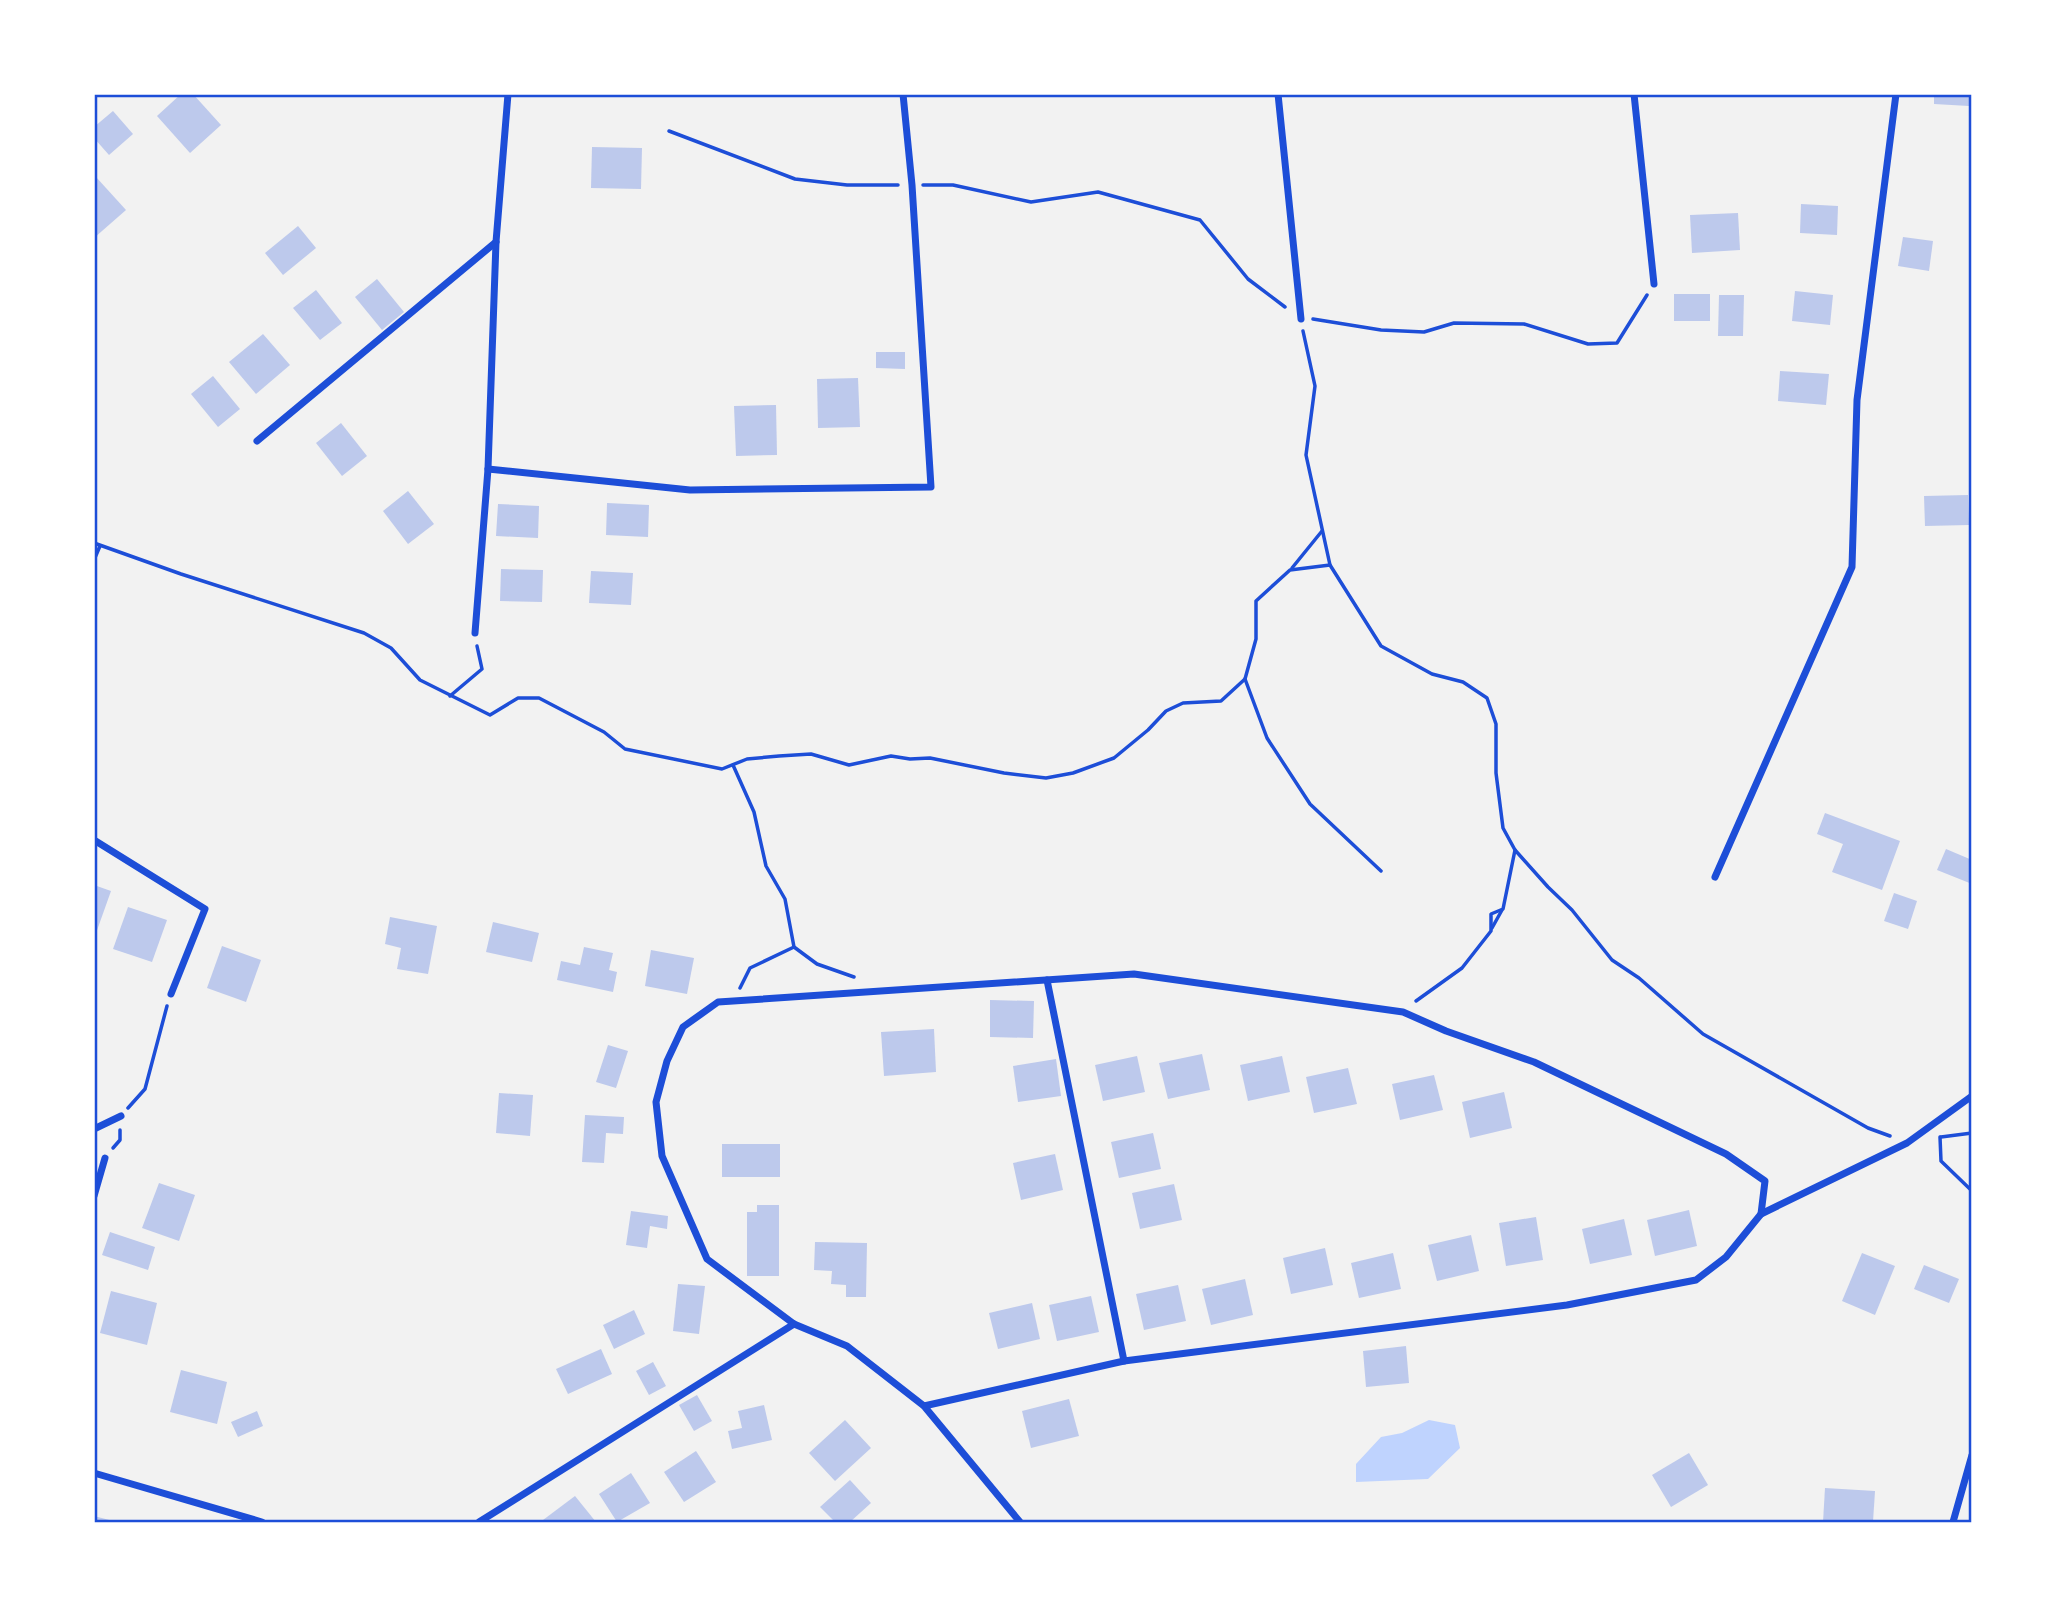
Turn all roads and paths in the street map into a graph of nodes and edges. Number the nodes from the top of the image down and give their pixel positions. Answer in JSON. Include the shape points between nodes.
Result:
{"nodes":[{"id":1,"x":508,"y":94,"type":"edge"},
{"id":2,"x":903,"y":94,"type":"edge"},
{"id":3,"x":1278,"y":94,"type":"edge"},
{"id":4,"x":1634,"y":94,"type":"edge"},
{"id":5,"x":1896,"y":94,"type":"edge"},
{"id":6,"x":669,"y":131,"type":"dead end"},
{"id":7,"x":912,"y":185,"type":"junction"},
{"id":8,"x":496,"y":242,"type":"junction"},
{"id":9,"x":1654,"y":284,"type":"joint"},
{"id":10,"x":1301,"y":319,"type":"junction"},
{"id":11,"x":257,"y":441,"type":"dead end"},
{"id":12,"x":488,"y":470,"type":"junction"},
{"id":13,"x":1323,"y":530,"type":"junction"},
{"id":14,"x":94,"y":543,"type":"edge"},
{"id":15,"x":100,"y":546,"type":"junction"},
{"id":16,"x":94,"y":560,"type":"edge"},
{"id":17,"x":1330,"y":565,"type":"junction"},
{"id":18,"x":1290,"y":570,"type":"junction"},
{"id":19,"x":475,"y":634,"type":"joint"},
{"id":20,"x":1245,"y":679,"type":"junction"},
{"id":21,"x":449,"y":696,"type":"junction"},
{"id":22,"x":733,"y":765,"type":"junction"},
{"id":23,"x":94,"y":840,"type":"edge"},
{"id":24,"x":1515,"y":850,"type":"junction"},
{"id":25,"x":1381,"y":871,"type":"dead end"},
{"id":26,"x":1714,"y":877,"type":"dead end"},
{"id":27,"x":794,"y":947,"type":"junction"},
{"id":28,"x":855,"y":977,"type":"dead end"},
{"id":29,"x":1047,"y":980,"type":"junction"},
{"id":30,"x":171,"y":994,"type":"joint"},
{"id":31,"x":718,"y":1002,"type":"junction"},
{"id":32,"x":1404,"y":1012,"type":"junction"},
{"id":33,"x":1972,"y":1096,"type":"edge"},
{"id":34,"x":121,"y":1116,"type":"junction"},
{"id":35,"x":94,"y":1129,"type":"edge"},
{"id":36,"x":1940,"y":1137,"type":"dead end"},
{"id":37,"x":1908,"y":1143,"type":"junction"},
{"id":38,"x":106,"y":1158,"type":"joint"},
{"id":39,"x":1972,"y":1191,"type":"edge"},
{"id":40,"x":94,"y":1196,"type":"edge"},
{"id":41,"x":1761,"y":1214,"type":"junction"},
{"id":42,"x":794,"y":1324,"type":"junction"},
{"id":43,"x":1124,"y":1361,"type":"junction"},
{"id":44,"x":924,"y":1406,"type":"junction"},
{"id":45,"x":1972,"y":1455,"type":"edge"},
{"id":46,"x":94,"y":1473,"type":"edge"},
{"id":47,"x":262,"y":1522,"type":"edge"},
{"id":48,"x":479,"y":1522,"type":"edge"},
{"id":49,"x":1020,"y":1522,"type":"edge"},
{"id":50,"x":1953,"y":1522,"type":"edge"}],
"edges":[{"from":1,"to":8,"type":"street"},
{"from":2,"to":7,"type":"street"},
{"from":3,"to":10,"type":"street"},
{"from":4,"to":9,"type":"street"},
{"from":5,"to":26,"type":"street","via":[[1857,400],[1852,567]]},
{"from":6,"to":7,"type":"path","via":[[795,179]]},
{"from":7,"to":10,"type":"path","via":[[953,185],[1031,202],[1098,192],[1200,220],[1248,279]]},
{"from":7,"to":12,"type":"street","via":[[931,487],[690,490]]},
{"from":8,"to":11,"type":"street"},
{"from":8,"to":12,"type":"street"},
{"from":9,"to":10,"type":"path","via":[[1617,343],[1588,344],[1524,324],[1454,323],[1424,332]]},
{"from":10,"to":13,"type":"path","via":[[1315,386],[1306,455]]},
{"from":12,"to":19,"type":"street"},
{"from":13,"to":17,"type":"path"},
{"from":13,"to":18,"type":"path"},
{"from":14,"to":15,"type":"path"},
{"from":15,"to":16,"type":"path"},
{"from":15,"to":21,"type":"path","via":[[364,634],[391,648],[420,680]]},
{"from":17,"to":18,"type":"path"},
{"from":17,"to":24,"type":"path","via":[[1381,646],[1432,674],[1463,682],[1487,698],[1496,724],[1503,828]]},
{"from":18,"to":20,"type":"path","via":[[1255,601],[1256,639]]},
{"from":19,"to":21,"type":"path","via":[[482,669]]},
{"from":20,"to":22,"type":"path","via":[[1221,701],[1183,704],[1166,711],[1114,758],[1046,778],[930,758],[891,756],[849,765],[811,754]]},
{"from":20,"to":25,"type":"path","via":[[1267,738],[1310,804]]},
{"from":21,"to":22,"type":"path","via":[[490,715],[518,698],[539,698],[604,732],[625,749],[722,769]]},
{"from":22,"to":27,"type":"path","via":[[754,812],[766,866],[785,900]]},
{"from":23,"to":30,"type":"street","via":[[205,909]]},
{"from":24,"to":32,"type":"path","via":[[1503,909],[1491,914],[1491,931],[1462,968]]},
{"from":24,"to":37,"type":"path","via":[[1612,960],[1703,1034],[1868,1128]]},
{"from":27,"to":28,"type":"path","via":[[817,964]]},
{"from":27,"to":31,"type":"path","via":[[750,968],[740,990]]},
{"from":29,"to":31,"type":"street"},
{"from":29,"to":32,"type":"street","via":[[1134,974]]},
{"from":29,"to":43,"type":"street"},
{"from":30,"to":34,"type":"path","via":[[145,1089]]},
{"from":31,"to":42,"type":"street","via":[[682,1027],[667,1061],[656,1102],[662,1156],[707,1259]]},
{"from":32,"to":41,"type":"street","via":[[1534,1062],[1726,1154],[1765,1181]]},
{"from":33,"to":37,"type":"street"},
{"from":34,"to":35,"type":"street"},
{"from":34,"to":38,"type":"path","via":[[120,1140]]},
{"from":36,"to":39,"type":"path","via":[[1941,1161]]},
{"from":37,"to":41,"type":"street"},
{"from":38,"to":40,"type":"street"},
{"from":41,"to":43,"type":"street","via":[[1726,1257],[1696,1280],[1567,1305]]},
{"from":42,"to":44,"type":"street","via":[[847,1346]]},
{"from":42,"to":48,"type":"street"},
{"from":43,"to":44,"type":"street"},
{"from":44,"to":49,"type":"street"},
{"from":45,"to":50,"type":"street"},
{"from":46,"to":47,"type":"street"}]}
